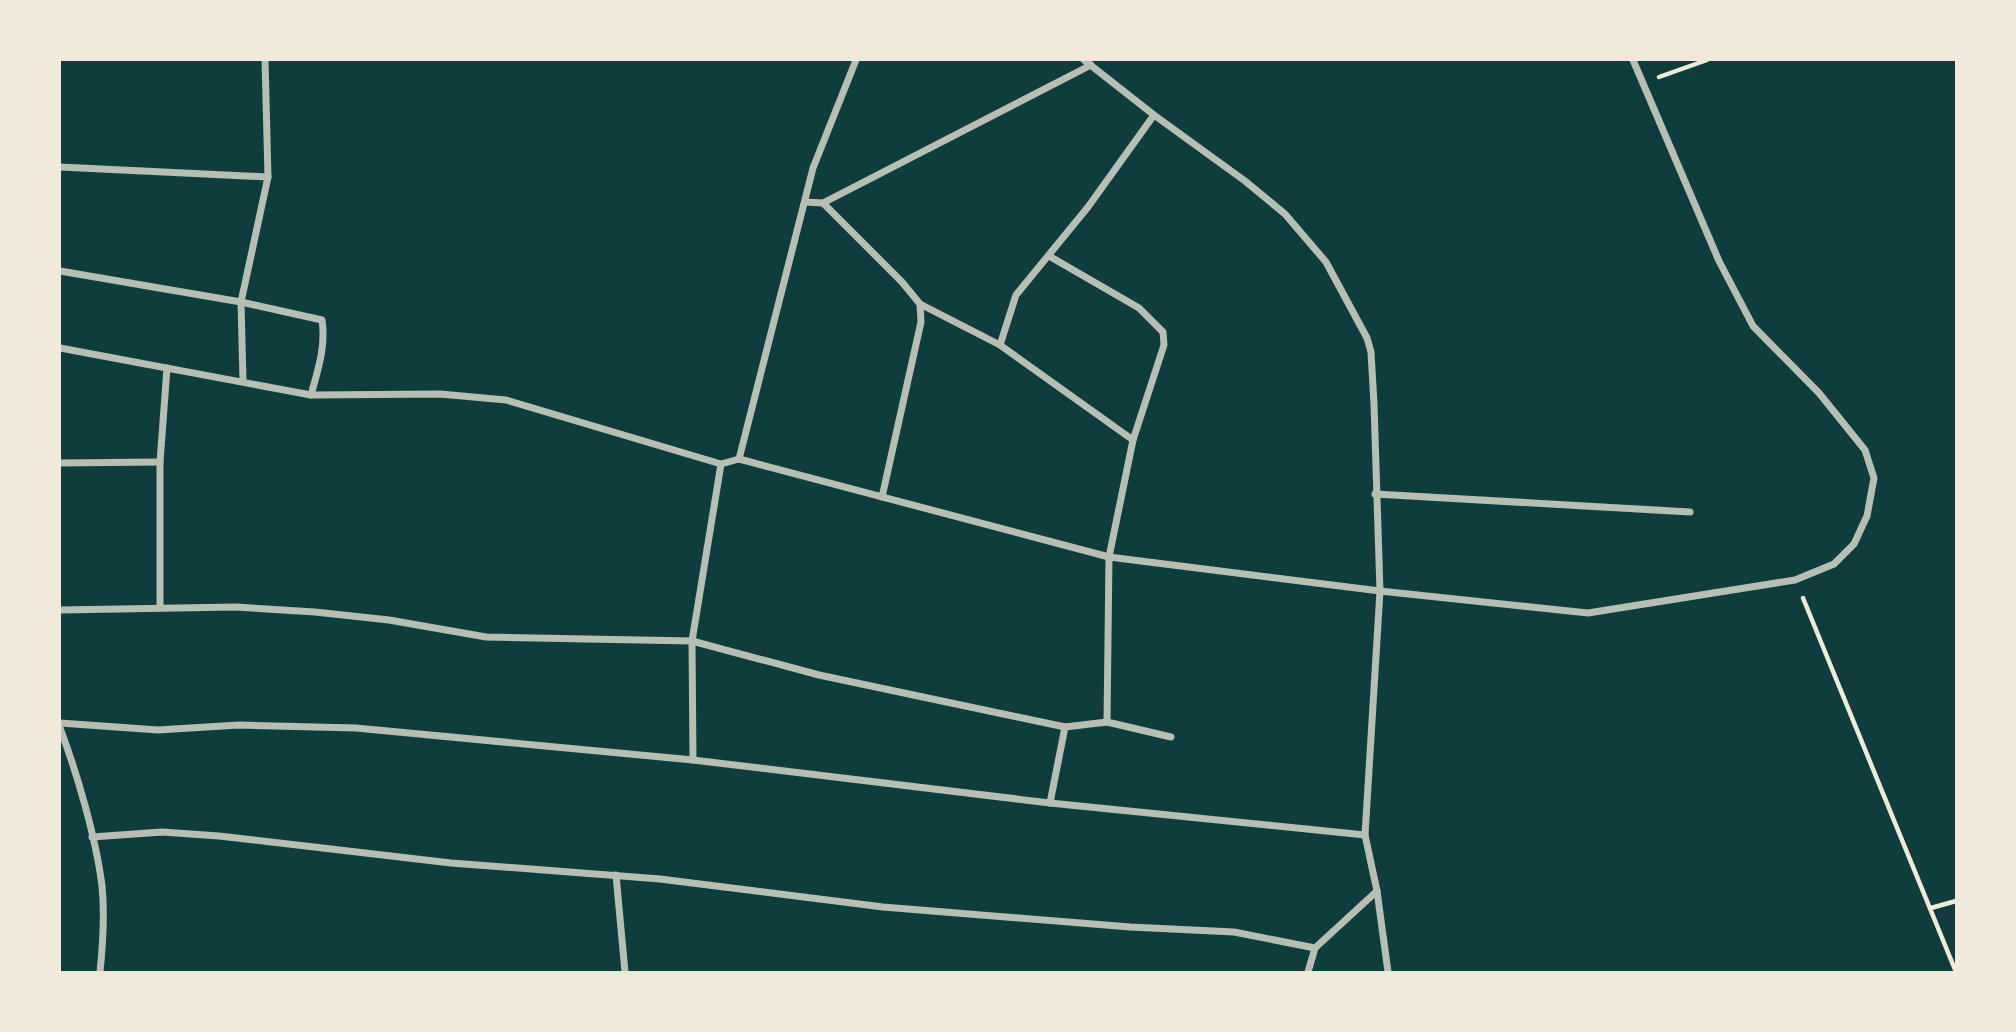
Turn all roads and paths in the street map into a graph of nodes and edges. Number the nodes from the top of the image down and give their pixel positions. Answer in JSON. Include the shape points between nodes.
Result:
{"nodes":[{"id":1,"x":265,"y":60,"type":"edge"},
{"id":2,"x":856,"y":60,"type":"edge"},
{"id":3,"x":1084,"y":60,"type":"edge"},
{"id":4,"x":1633,"y":60,"type":"edge"},
{"id":5,"x":1707,"y":60,"type":"edge"},
{"id":6,"x":1091,"y":65,"type":"junction"},
{"id":7,"x":1643,"y":82,"type":"junction"},
{"id":8,"x":1154,"y":115,"type":"junction"},
{"id":9,"x":60,"y":167,"type":"edge"},
{"id":10,"x":268,"y":177,"type":"junction"},
{"id":11,"x":805,"y":202,"type":"junction"},
{"id":12,"x":823,"y":203,"type":"junction"},
{"id":13,"x":1049,"y":256,"type":"junction"},
{"id":14,"x":60,"y":271,"type":"edge"},
{"id":15,"x":241,"y":302,"type":"junction"},
{"id":16,"x":919,"y":304,"type":"junction"},
{"id":17,"x":1000,"y":345,"type":"junction"},
{"id":18,"x":60,"y":348,"type":"edge"},
{"id":19,"x":167,"y":369,"type":"junction"},
{"id":20,"x":243,"y":381,"type":"junction"},
{"id":21,"x":311,"y":395,"type":"junction"},
{"id":22,"x":1133,"y":440,"type":"junction"},
{"id":23,"x":739,"y":459,"type":"junction"},
{"id":24,"x":160,"y":462,"type":"junction"},
{"id":25,"x":60,"y":463,"type":"edge"},
{"id":26,"x":721,"y":464,"type":"junction"},
{"id":27,"x":1376,"y":494,"type":"junction"},
{"id":28,"x":882,"y":497,"type":"junction"},
{"id":29,"x":1690,"y":512,"type":"dead end"},
{"id":30,"x":1109,"y":557,"type":"junction"},
{"id":31,"x":1795,"y":580,"type":"junction"},
{"id":32,"x":1380,"y":591,"type":"junction"},
{"id":33,"x":160,"y":607,"type":"junction"},
{"id":34,"x":60,"y":610,"type":"edge"},
{"id":35,"x":692,"y":641,"type":"junction"},
{"id":36,"x":1107,"y":722,"type":"junction"},
{"id":37,"x":60,"y":723,"type":"edge"},
{"id":38,"x":1065,"y":727,"type":"junction"},
{"id":39,"x":60,"y":728,"type":"edge"},
{"id":40,"x":1171,"y":737,"type":"dead end"},
{"id":41,"x":693,"y":760,"type":"junction"},
{"id":42,"x":1049,"y":803,"type":"junction"},
{"id":43,"x":1365,"y":835,"type":"junction"},
{"id":44,"x":92,"y":837,"type":"junction"},
{"id":45,"x":616,"y":875,"type":"junction"},
{"id":46,"x":1377,"y":891,"type":"junction"},
{"id":47,"x":1956,"y":901,"type":"edge"},
{"id":48,"x":1931,"y":908,"type":"junction"},
{"id":49,"x":1315,"y":947,"type":"junction"},
{"id":50,"x":100,"y":972,"type":"edge"},
{"id":51,"x":625,"y":972,"type":"edge"},
{"id":52,"x":1308,"y":972,"type":"edge"},
{"id":53,"x":1388,"y":972,"type":"edge"},
{"id":54,"x":1956,"y":972,"type":"edge"}],
"edges":[{"from":1,"to":10,"type":"street"},
{"from":2,"to":11,"type":"street","via":[[813,168]]},
{"from":3,"to":6,"type":"street"},
{"from":4,"to":7,"type":"street"},
{"from":5,"to":7,"type":"path"},
{"from":6,"to":8,"type":"street"},
{"from":6,"to":12,"type":"street"},
{"from":7,"to":31,"type":"street","via":[[1719,261],[1753,326],[1819,393],[1865,450],[1874,478],[1867,516],[1854,544],[1834,564]]},
{"from":8,"to":13,"type":"street"},
{"from":8,"to":27,"type":"street","via":[[1285,214],[1326,261],[1371,352]]},
{"from":9,"to":10,"type":"street"},
{"from":10,"to":15,"type":"street"},
{"from":11,"to":12,"type":"street"},
{"from":11,"to":23,"type":"street"},
{"from":12,"to":16,"type":"street"},
{"from":13,"to":17,"type":"street","via":[[1016,295]]},
{"from":13,"to":22,"type":"street","via":[[1139,308],[1163,332],[1164,345]]},
{"from":14,"to":15,"type":"street"},
{"from":15,"to":20,"type":"street"},
{"from":15,"to":21,"type":"street","via":[[323,320],[325,335]]},
{"from":16,"to":17,"type":"street"},
{"from":16,"to":28,"type":"street","via":[[921,322]]},
{"from":17,"to":22,"type":"street"},
{"from":18,"to":19,"type":"street"},
{"from":19,"to":20,"type":"street"},
{"from":19,"to":24,"type":"street"},
{"from":20,"to":21,"type":"street"},
{"from":21,"to":26,"type":"street","via":[[428,394],[506,400]]},
{"from":22,"to":30,"type":"street"},
{"from":23,"to":26,"type":"street"},
{"from":23,"to":28,"type":"street"},
{"from":24,"to":25,"type":"street"},
{"from":24,"to":33,"type":"street"},
{"from":26,"to":35,"type":"street"},
{"from":27,"to":29,"type":"street"},
{"from":27,"to":32,"type":"street"},
{"from":28,"to":30,"type":"street"},
{"from":30,"to":32,"type":"street"},
{"from":30,"to":36,"type":"street"},
{"from":31,"to":32,"type":"street","via":[[1588,613]]},
{"from":31,"to":48,"type":"path"},
{"from":32,"to":43,"type":"street"},
{"from":33,"to":34,"type":"street"},
{"from":33,"to":35,"type":"street","via":[[315,612],[486,637]]},
{"from":35,"to":38,"type":"street","via":[[819,675]]},
{"from":35,"to":41,"type":"street"},
{"from":36,"to":38,"type":"street"},
{"from":36,"to":40,"type":"street"},
{"from":37,"to":41,"type":"street","via":[[158,730],[239,725],[356,728]]},
{"from":38,"to":42,"type":"street"},
{"from":39,"to":44,"type":"street"},
{"from":41,"to":42,"type":"street"},
{"from":42,"to":43,"type":"street"},
{"from":43,"to":46,"type":"street"},
{"from":44,"to":45,"type":"street","via":[[162,832],[451,863]]},
{"from":44,"to":50,"type":"street","via":[[103,898]]},
{"from":45,"to":49,"type":"street","via":[[883,907],[1234,932]]},
{"from":45,"to":51,"type":"street"},
{"from":46,"to":49,"type":"street"},
{"from":46,"to":53,"type":"street"},
{"from":47,"to":48,"type":"path"},
{"from":48,"to":54,"type":"path"},
{"from":49,"to":52,"type":"street"}]}
